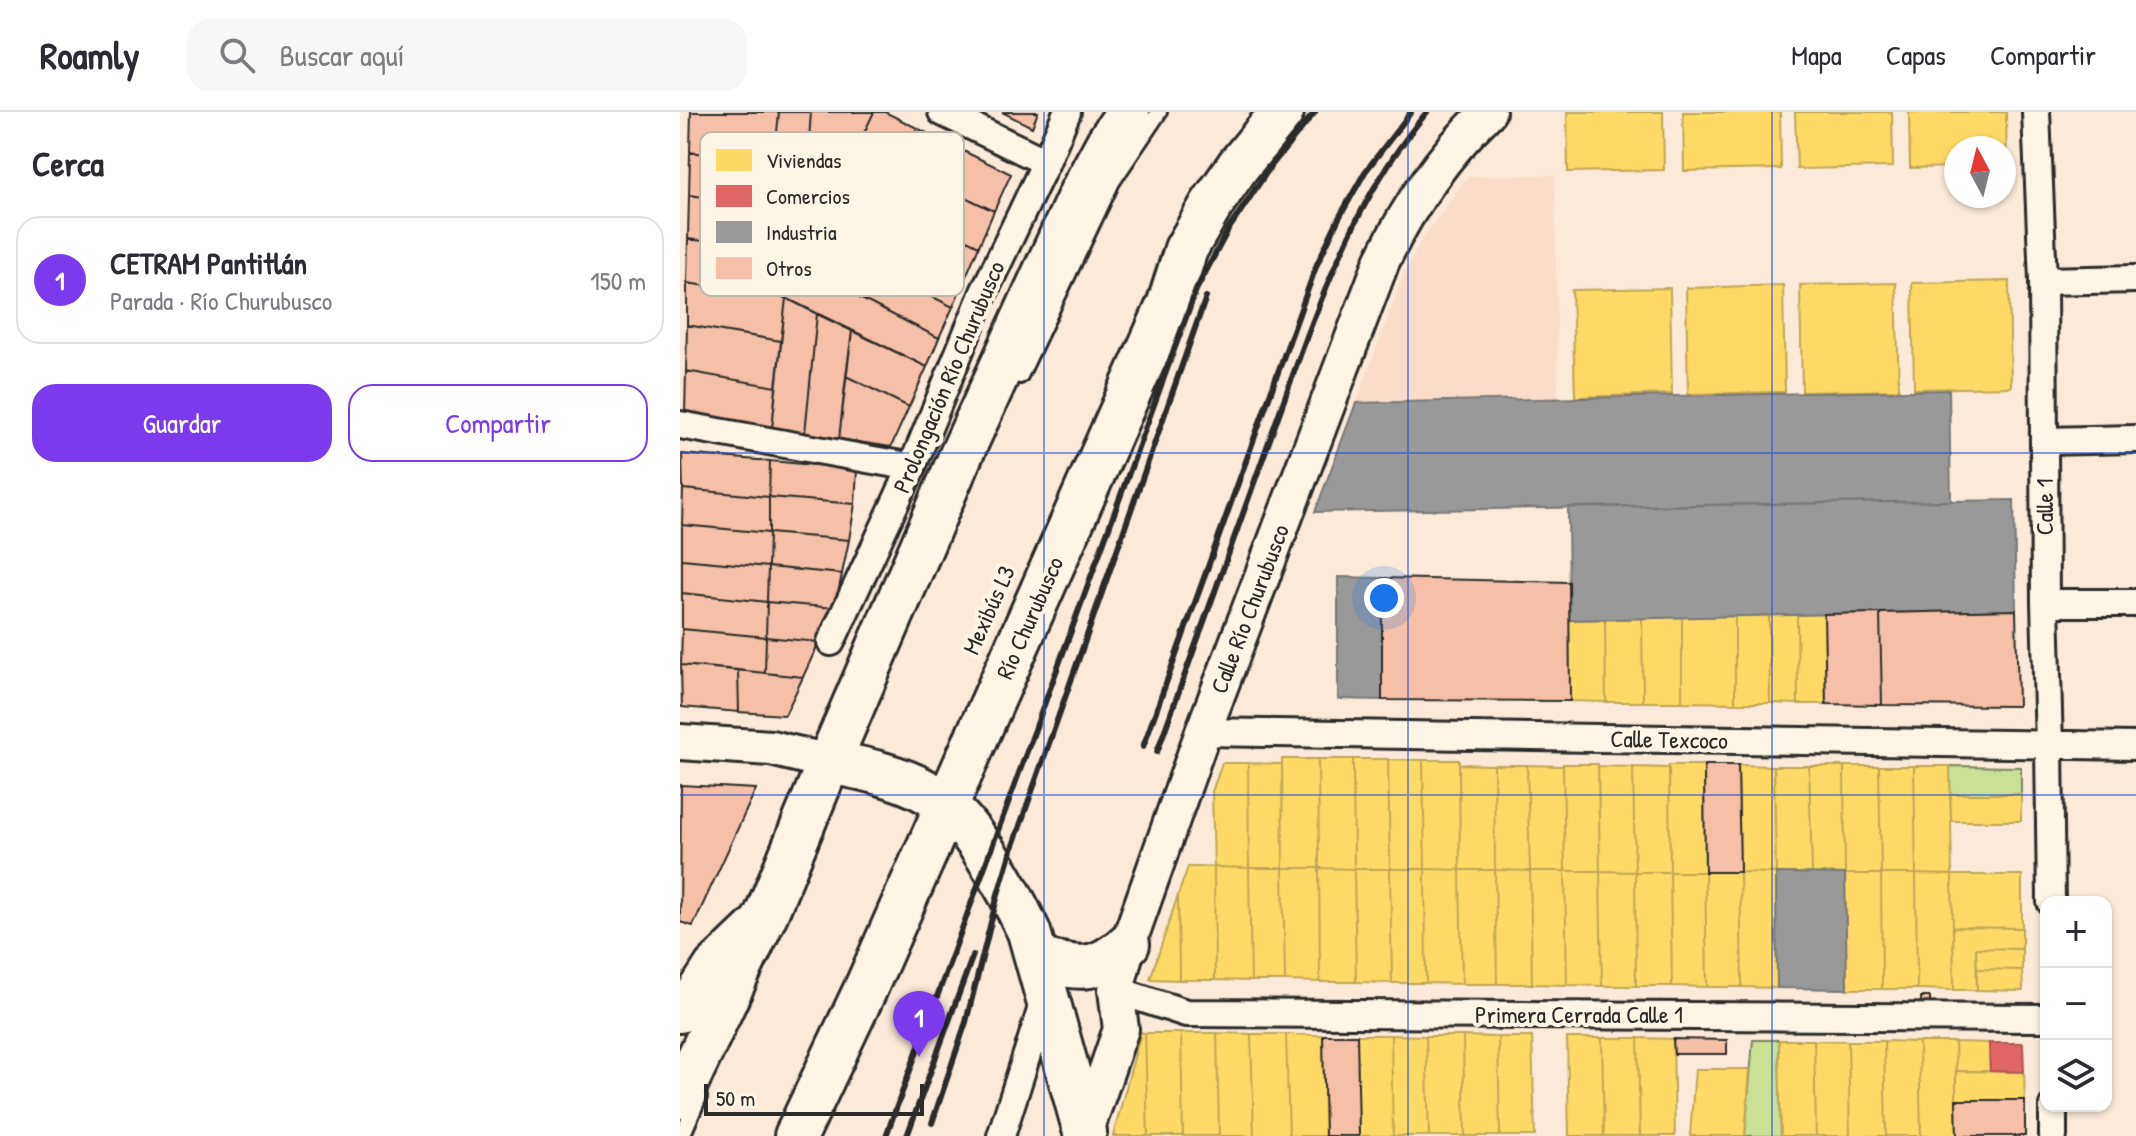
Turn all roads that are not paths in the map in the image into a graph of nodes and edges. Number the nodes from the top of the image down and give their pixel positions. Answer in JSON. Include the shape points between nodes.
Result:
{"nodes":[{"id":1,"x":942,"y":112,"type":"edge"},
{"id":2,"x":1067,"y":112,"type":"edge"},
{"id":3,"x":1128,"y":112,"type":"edge"},
{"id":4,"x":1159,"y":112,"type":"edge"},
{"id":5,"x":1282,"y":112,"type":"edge"},
{"id":6,"x":1488,"y":112,"type":"edge"},
{"id":7,"x":2036,"y":112,"type":"edge"},
{"id":8,"x":1243,"y":137,"type":"dead end"},
{"id":9,"x":1046,"y":162,"type":"junction"},
{"id":10,"x":2136,"y":279,"type":"edge"},
{"id":11,"x":2043,"y":281,"type":"junction"},
{"id":12,"x":1159,"y":284,"type":"dead end"},
{"id":13,"x":1011,"y":395,"type":"dead end"},
{"id":14,"x":680,"y":425,"type":"edge"},
{"id":15,"x":2136,"y":439,"type":"edge"},
{"id":16,"x":2044,"y":441,"type":"junction"},
{"id":17,"x":912,"y":467,"type":"junction"},
{"id":18,"x":2045,"y":603,"type":"junction"},
{"id":19,"x":2136,"y":603,"type":"edge"},
{"id":20,"x":831,"y":642,"type":"dead end"},
{"id":21,"x":1203,"y":732,"type":"junction"},
{"id":22,"x":680,"y":742,"type":"edge"},
{"id":23,"x":2049,"y":746,"type":"junction"},
{"id":24,"x":2136,"y":746,"type":"edge"},
{"id":25,"x":842,"y":764,"type":"junction"},
{"id":26,"x":935,"y":797,"type":"junction"},
{"id":27,"x":804,"y":860,"type":"dead end"},
{"id":28,"x":2051,"y":896,"type":"edge"},
{"id":29,"x":767,"y":912,"type":"junction"},
{"id":30,"x":1128,"y":944,"type":"junction"},
{"id":31,"x":1043,"y":976,"type":"junction"},
{"id":32,"x":749,"y":985,"type":"dead end"},
{"id":33,"x":1116,"y":990,"type":"junction"},
{"id":34,"x":680,"y":1015,"type":"edge"},
{"id":35,"x":2040,"y":1018,"type":"edge"},
{"id":36,"x":692,"y":1091,"type":"edge"},
{"id":37,"x":2053,"y":1112,"type":"edge"},
{"id":38,"x":1084,"y":1134,"type":"edge"},
{"id":39,"x":682,"y":1136,"type":"edge"},
{"id":40,"x":796,"y":1136,"type":"edge"},
{"id":41,"x":1001,"y":1136,"type":"edge"},
{"id":42,"x":2053,"y":1136,"type":"edge"}],
"edges":[{"from":1,"to":9,"type":"street"},
{"from":2,"to":9,"type":"street","name":"Prolongación Río Churubusco"},
{"from":3,"to":25,"type":"main road","via":[[1074,206],[961,455]]},
{"from":4,"to":13,"type":"lane","via":[[1112,182]]},
{"from":5,"to":26,"type":"main road","name":"Río Churubusco","via":[[1238,166],[1186,249],[1169,303]]},
{"from":6,"to":21,"type":"street","name":"Calle Río Churubusco","via":[[1437,167],[1382,261]]},
{"from":7,"to":11,"type":"street","name":"Calle 1"},
{"from":8,"to":12,"type":"lane","via":[[1200,201]]},
{"from":9,"to":17,"type":"street","name":"Prolongación Río Churubusco","via":[[984,292]]},
{"from":10,"to":11,"type":"street"},
{"from":11,"to":16,"type":"street","name":"Calle 1"},
{"from":14,"to":17,"type":"street"},
{"from":15,"to":16,"type":"street"},
{"from":16,"to":18,"type":"street","name":"Calle 1"},
{"from":17,"to":20,"type":"street","name":"Prolongación Río Churubusco"},
{"from":18,"to":19,"type":"street"},
{"from":18,"to":23,"type":"street","name":"Calle 1"},
{"from":21,"to":23,"type":"street","name":"Calle Texcoco"},
{"from":21,"to":30,"type":"street","name":"Calle Río Churubusco"},
{"from":22,"to":25,"type":"street","via":[[771,748]]},
{"from":23,"to":24,"type":"street","name":"Calle Texcoco"},
{"from":23,"to":28,"type":"street","name":"Calle 1"},
{"from":25,"to":26,"type":"main road"},
{"from":25,"to":29,"type":"main road"},
{"from":26,"to":31,"type":"main road","via":[[964,825],[1010,893]]},
{"from":26,"to":40,"type":"main road","name":"Río Churubusco","via":[[872,976]]},
{"from":27,"to":32,"type":"lane"},
{"from":29,"to":34,"type":"street","via":[[712,965]]},
{"from":29,"to":36,"type":"main road"},
{"from":30,"to":31,"type":"main road","via":[[1106,963],[1066,966]]},
{"from":30,"to":33,"type":"street","name":"Calle Río Churubusco"},
{"from":31,"to":33,"type":"main road"},
{"from":31,"to":38,"type":"main road"},
{"from":31,"to":41,"type":"street"},
{"from":33,"to":35,"type":"street","name":"Primera Cerrada Calle 1","via":[[1186,1013]]},
{"from":33,"to":38,"type":"street","name":"Calle Río Churubusco","via":[[1121,1029]]},
{"from":36,"to":39,"type":"lane"},
{"from":37,"to":42,"type":"street"}]}
